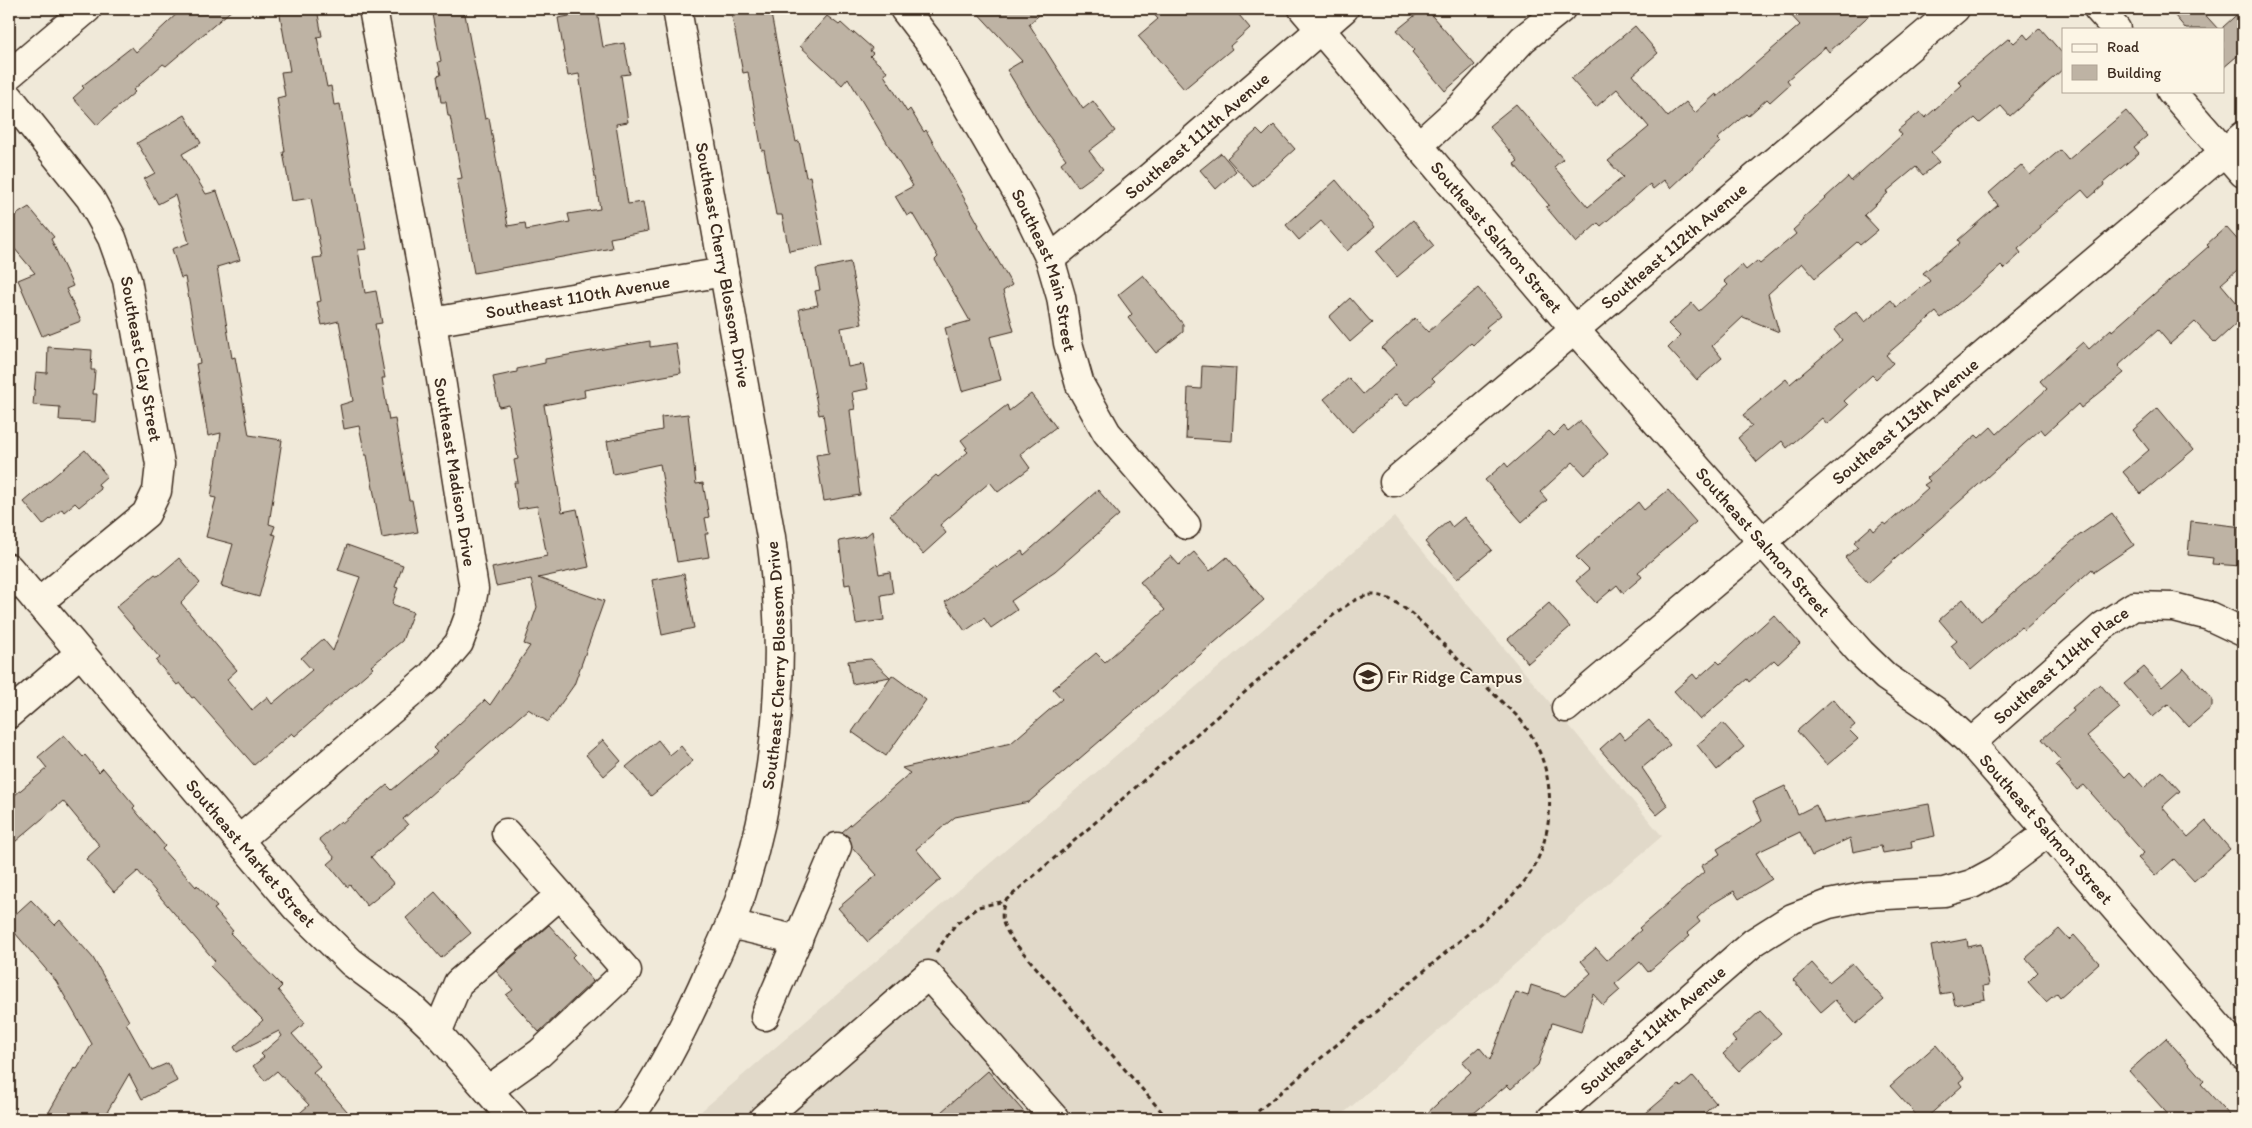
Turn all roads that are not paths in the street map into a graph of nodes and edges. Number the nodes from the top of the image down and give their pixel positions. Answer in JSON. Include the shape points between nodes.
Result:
{"nodes":[{"id":1,"x":87,"y":9,"type":"edge"},
{"id":2,"x":373,"y":9,"type":"edge"},
{"id":3,"x":677,"y":9,"type":"edge"},
{"id":4,"x":904,"y":9,"type":"edge"},
{"id":5,"x":1344,"y":9,"type":"edge"},
{"id":6,"x":1560,"y":9,"type":"edge"},
{"id":7,"x":1955,"y":9,"type":"edge"},
{"id":8,"x":2098,"y":9,"type":"edge"},
{"id":9,"x":1312,"y":19,"type":"edge"},
{"id":10,"x":2115,"y":28,"type":"edge"},
{"id":11,"x":9,"y":75,"type":"edge"},
{"id":12,"x":2172,"y":92,"type":"edge"},
{"id":13,"x":9,"y":97,"type":"edge"},
{"id":14,"x":2234,"y":144,"type":"edge"},
{"id":15,"x":1419,"y":145,"type":"junction"},
{"id":16,"x":2243,"y":173,"type":"edge"},
{"id":17,"x":1050,"y":259,"type":"junction"},
{"id":18,"x":724,"y":272,"type":"junction"},
{"id":19,"x":432,"y":322,"type":"junction"},
{"id":20,"x":1575,"y":330,"type":"junction"},
{"id":21,"x":1394,"y":482,"type":"dead end"},
{"id":22,"x":1186,"y":525,"type":"dead end"},
{"id":23,"x":1761,"y":543,"type":"junction"},
{"id":24,"x":9,"y":568,"type":"edge"},
{"id":25,"x":38,"y":603,"type":"junction"},
{"id":26,"x":2243,"y":632,"type":"edge"},
{"id":27,"x":80,"y":653,"type":"junction"},
{"id":28,"x":1566,"y":708,"type":"dead end"},
{"id":29,"x":9,"y":714,"type":"edge"},
{"id":30,"x":1971,"y":743,"type":"junction"},
{"id":31,"x":2048,"y":832,"type":"junction"},
{"id":32,"x":506,"y":833,"type":"dead end"},
{"id":33,"x":239,"y":840,"type":"junction"},
{"id":34,"x":837,"y":847,"type":"dead end"},
{"id":35,"x":560,"y":895,"type":"junction"},
{"id":36,"x":730,"y":924,"type":"junction"},
{"id":37,"x":798,"y":940,"type":"junction"},
{"id":38,"x":765,"y":1016,"type":"dead end"},
{"id":39,"x":437,"y":1033,"type":"junction"},
{"id":40,"x":2243,"y":1054,"type":"edge"},
{"id":41,"x":488,"y":1090,"type":"junction"},
{"id":42,"x":513,"y":1119,"type":"edge"},
{"id":43,"x":628,"y":1119,"type":"edge"},
{"id":44,"x":763,"y":1119,"type":"edge"},
{"id":45,"x":1055,"y":1119,"type":"edge"},
{"id":46,"x":1551,"y":1119,"type":"edge"}],
"edges":[{"from":1,"to":11,"type":"street"},
{"from":2,"to":19,"type":"street","name":"Southeast Madison Drive"},
{"from":3,"to":18,"type":"street","name":"Southeast Cherry Blossom Drive"},
{"from":4,"to":17,"type":"street","name":"Southeast Main Street","via":[[933,47],[1021,199]]},
{"from":5,"to":9,"type":"street","name":"Southeast 111th Avenue"},
{"from":6,"to":15,"type":"street","via":[[1523,39],[1461,107]]},
{"from":7,"to":20,"type":"street","name":"Southeast 112th Avenue"},
{"from":8,"to":10,"type":"street"},
{"from":9,"to":15,"type":"street","name":"Southeast Salmon Street"},
{"from":9,"to":17,"type":"street","name":"Southeast 111th Avenue","via":[[1151,176]]},
{"from":12,"to":14,"type":"street"},
{"from":13,"to":25,"type":"street","name":"Southeast Clay Street","via":[[90,198],[112,238],[127,280],[160,464],[157,491],[146,514]]},
{"from":14,"to":16,"type":"street"},
{"from":14,"to":23,"type":"street","name":"Southeast 113th Avenue"},
{"from":15,"to":20,"type":"street","name":"Southeast Salmon Street"},
{"from":17,"to":22,"type":"street","name":"Southeast Main Street","via":[[1080,385],[1107,432]]},
{"from":18,"to":19,"type":"street","name":"Southeast 110th Avenue"},
{"from":18,"to":36,"type":"street","name":"Southeast Cherry Blossom Drive","via":[[771,537],[780,640],[778,701],[768,780],[748,872]]},
{"from":19,"to":33,"type":"street","name":"Southeast Madison Drive","via":[[474,589],[469,616],[458,643],[431,676]]},
{"from":20,"to":21,"type":"street","name":"Southeast 112th Avenue"},
{"from":20,"to":23,"type":"street","name":"Southeast Salmon Street"},
{"from":23,"to":28,"type":"street","name":"Southeast 113th Avenue"},
{"from":23,"to":30,"type":"street","name":"Southeast Salmon Street","via":[[1860,653],[1886,677],[1937,712]]},
{"from":24,"to":25,"type":"street","name":"Southeast Market Street"},
{"from":25,"to":27,"type":"street","name":"Southeast Market Street"},
{"from":26,"to":30,"type":"street","name":"Southeast 114th Place","via":[[2209,616],[2173,607],[2134,606],[2103,626]]},
{"from":27,"to":29,"type":"street"},
{"from":27,"to":33,"type":"street","name":"Southeast Market Street"},
{"from":30,"to":31,"type":"street","name":"Southeast Salmon Street"},
{"from":31,"to":40,"type":"street","name":"Southeast Salmon Street"},
{"from":31,"to":46,"type":"street","name":"Southeast 114th Avenue","via":[[1998,870],[1972,884],[1944,892],[1868,896],[1829,904],[1792,918],[1754,942]]},
{"from":32,"to":35,"type":"street"},
{"from":33,"to":39,"type":"street","name":"Southeast Market Street","via":[[317,930],[351,962],[410,1006]]},
{"from":34,"to":37,"type":"street"},
{"from":35,"to":39,"type":"street","via":[[458,983]]},
{"from":35,"to":41,"type":"street","via":[[627,971],[540,1053]]},
{"from":36,"to":37,"type":"street"},
{"from":36,"to":43,"type":"street","name":"Southeast Cherry Blossom Drive","via":[[681,1031]]},
{"from":37,"to":38,"type":"street"},
{"from":39,"to":41,"type":"street","name":"Southeast Market Street"},
{"from":41,"to":42,"type":"street","name":"Southeast Market Street"},
{"from":44,"to":45,"type":"street","via":[[928,975]]}]}
